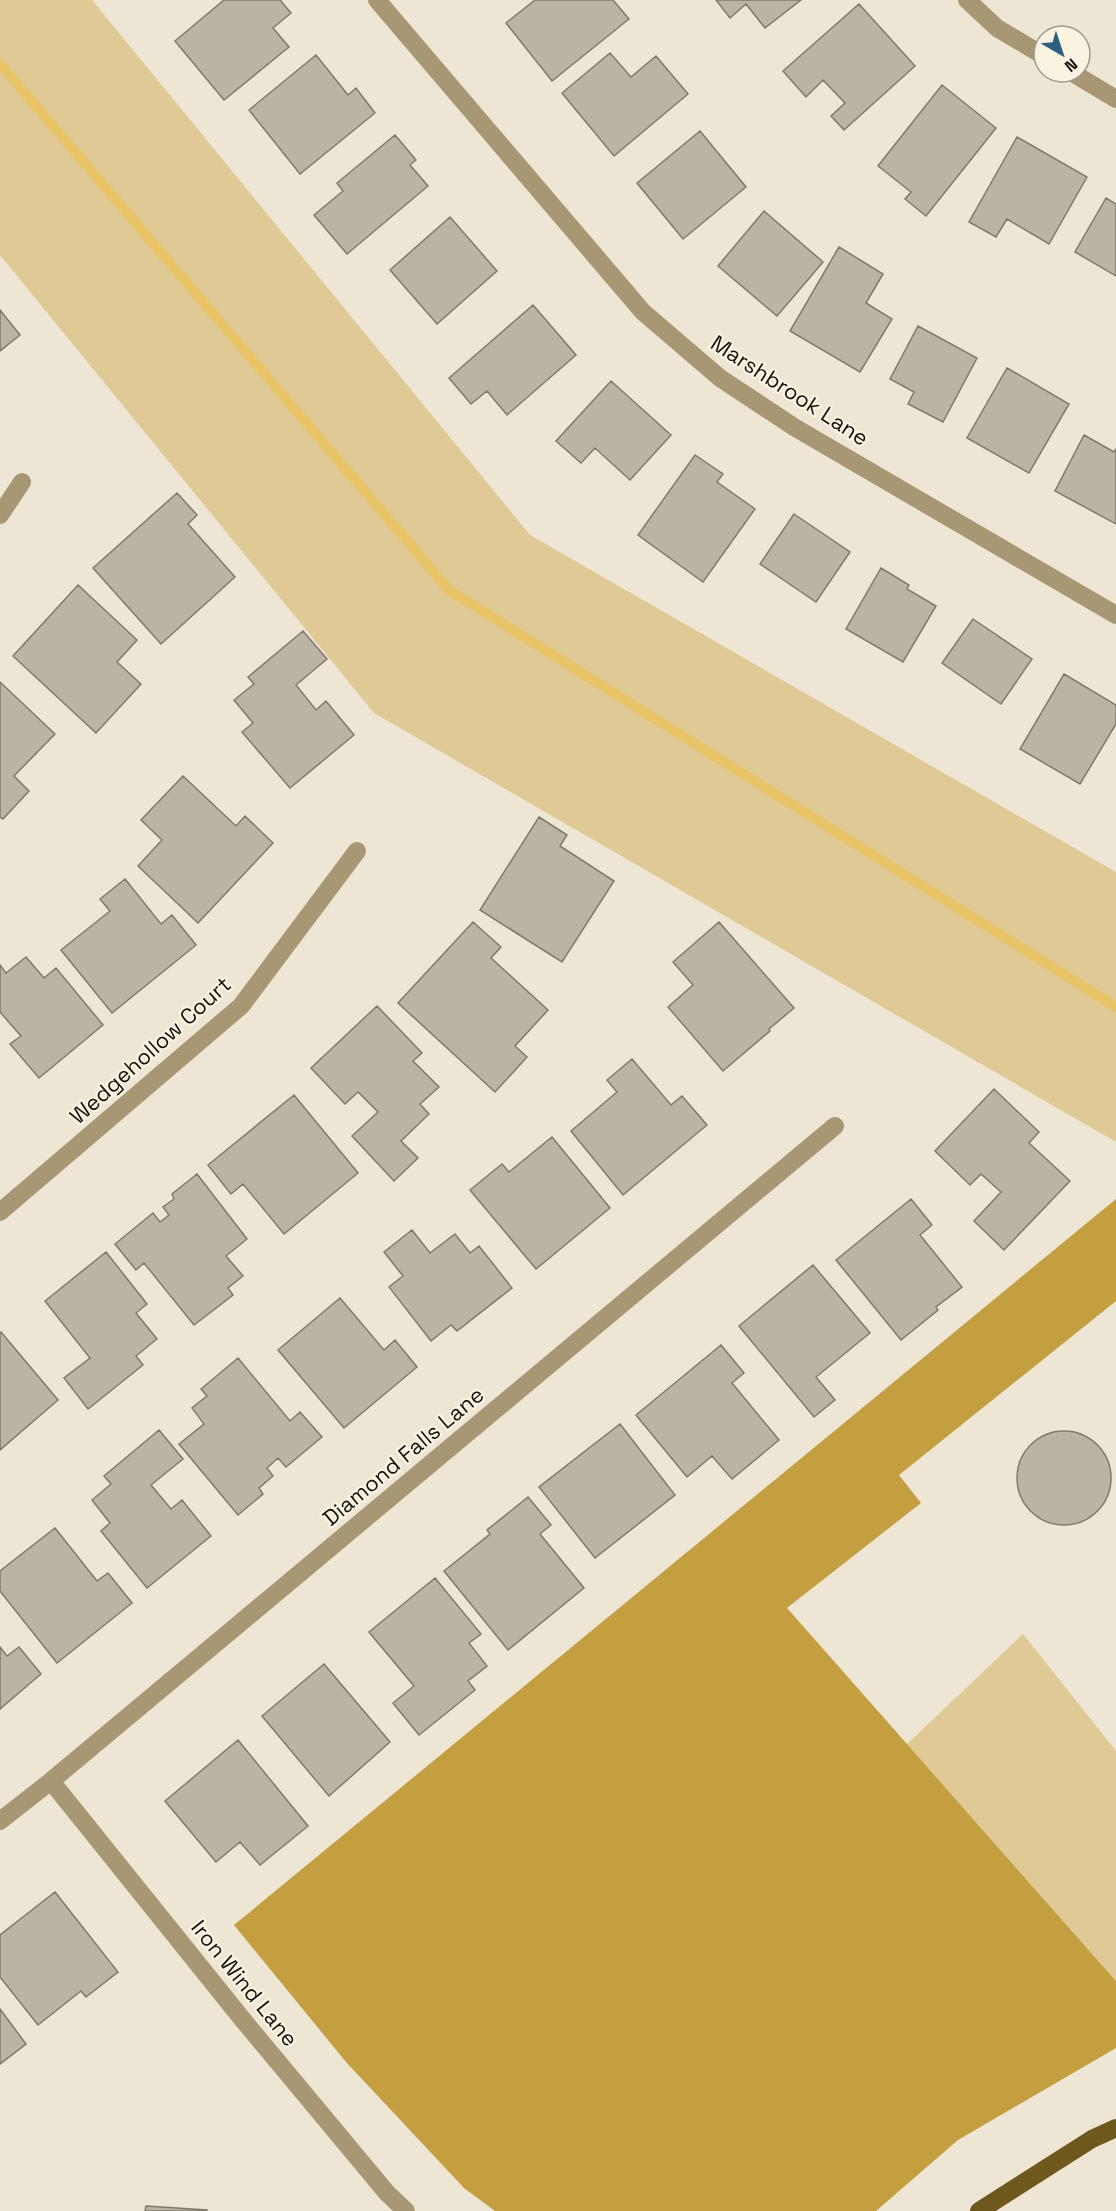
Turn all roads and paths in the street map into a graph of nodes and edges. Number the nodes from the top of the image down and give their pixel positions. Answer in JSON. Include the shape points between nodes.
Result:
{"nodes":[{"id":1,"x":377,"y":0,"type":"edge"},
{"id":2,"x":967,"y":0,"type":"edge"},
{"id":3,"x":1032,"y":49,"type":"edge"},
{"id":4,"x":1091,"y":84,"type":"edge"},
{"id":5,"x":1116,"y":99,"type":"edge"},
{"id":6,"x":22,"y":482,"type":"dead end"},
{"id":7,"x":0,"y":515,"type":"edge"},
{"id":8,"x":1116,"y":615,"type":"edge"},
{"id":9,"x":357,"y":851,"type":"dead end"},
{"id":10,"x":835,"y":1126,"type":"dead end"},
{"id":11,"x":0,"y":1212,"type":"edge"},
{"id":12,"x":51,"y":1781,"type":"junction"},
{"id":13,"x":0,"y":1821,"type":"edge"},
{"id":14,"x":1116,"y":2128,"type":"edge"},
{"id":15,"x":406,"y":2211,"type":"edge"},
{"id":16,"x":979,"y":2211,"type":"edge"}],
"edges":[{"from":1,"to":8,"type":"street","name":"Marshbrook Lane","via":[[642,312],[720,378],[794,427]]},
{"from":2,"to":3,"type":"street","via":[[997,28]]},
{"from":4,"to":5,"type":"street"},
{"from":6,"to":7,"type":"street"},
{"from":9,"to":11,"type":"street","name":"Wedgehollow Court","via":[[241,1006]]},
{"from":10,"to":12,"type":"street","name":"Diamond Falls Lane"},
{"from":12,"to":13,"type":"street","name":"Diamond Falls Lane"},
{"from":12,"to":15,"type":"street","name":"Iron Wind Lane","via":[[243,2020]]},
{"from":14,"to":16,"type":"main road","via":[[1092,2139]]}]}
